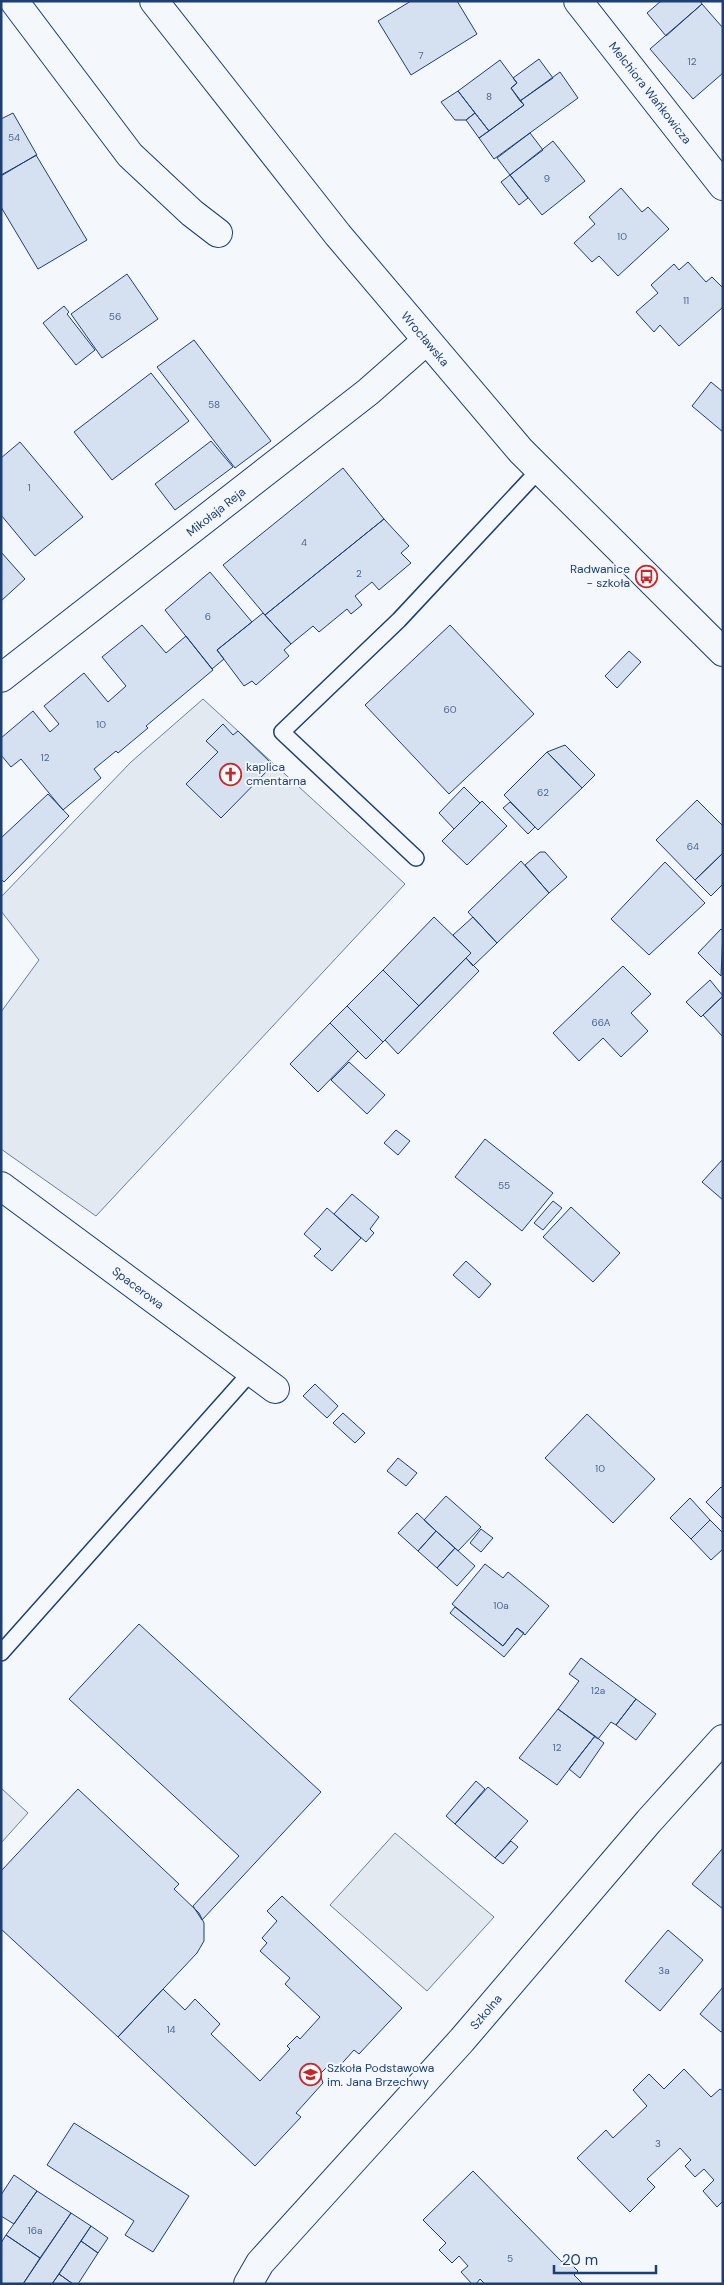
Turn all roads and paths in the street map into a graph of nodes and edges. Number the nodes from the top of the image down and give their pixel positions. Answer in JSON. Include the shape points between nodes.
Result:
{"nodes":[{"id":1,"x":14,"y":1,"type":"edge"},
{"id":2,"x":154,"y":1,"type":"edge"},
{"id":3,"x":578,"y":1,"type":"edge"},
{"id":4,"x":723,"y":186,"type":"edge"},
{"id":5,"x":218,"y":233,"type":"dead end"},
{"id":6,"x":426,"y":341,"type":"junction"},
{"id":7,"x":539,"y":470,"type":"junction"},
{"id":8,"x":723,"y":652,"type":"edge"},
{"id":9,"x":1,"y":678,"type":"edge"},
{"id":10,"x":416,"y":858,"type":"dead end"},
{"id":11,"x":1,"y":1186,"type":"edge"},
{"id":12,"x":252,"y":1372,"type":"junction"},
{"id":13,"x":275,"y":1389,"type":"dead end"},
{"id":14,"x":1,"y":1653,"type":"edge"},
{"id":15,"x":723,"y":1738,"type":"edge"},
{"id":16,"x":248,"y":2284,"type":"edge"}],
"edges":[{"from":1,"to":5,"type":"street","via":[[130,155]]},
{"from":2,"to":6,"type":"street","name":"Wrocławska"},
{"from":3,"to":4,"type":"street","name":"Melchiora Wańkowicza"},
{"from":6,"to":7,"type":"street","name":"Wrocławska"},
{"from":6,"to":9,"type":"street","name":"Mikołaja Reja","via":[[368,392]]},
{"from":7,"to":8,"type":"street","name":"Wrocławska"},
{"from":7,"to":10,"type":"lane","via":[[399,620],[282,732]]},
{"from":11,"to":12,"type":"street","name":"Spacerowa"},
{"from":12,"to":13,"type":"street","name":"Spacerowa"},
{"from":12,"to":14,"type":"lane"},
{"from":15,"to":16,"type":"street","name":"Szkolna","via":[[462,2040],[260,2263]]}]}
